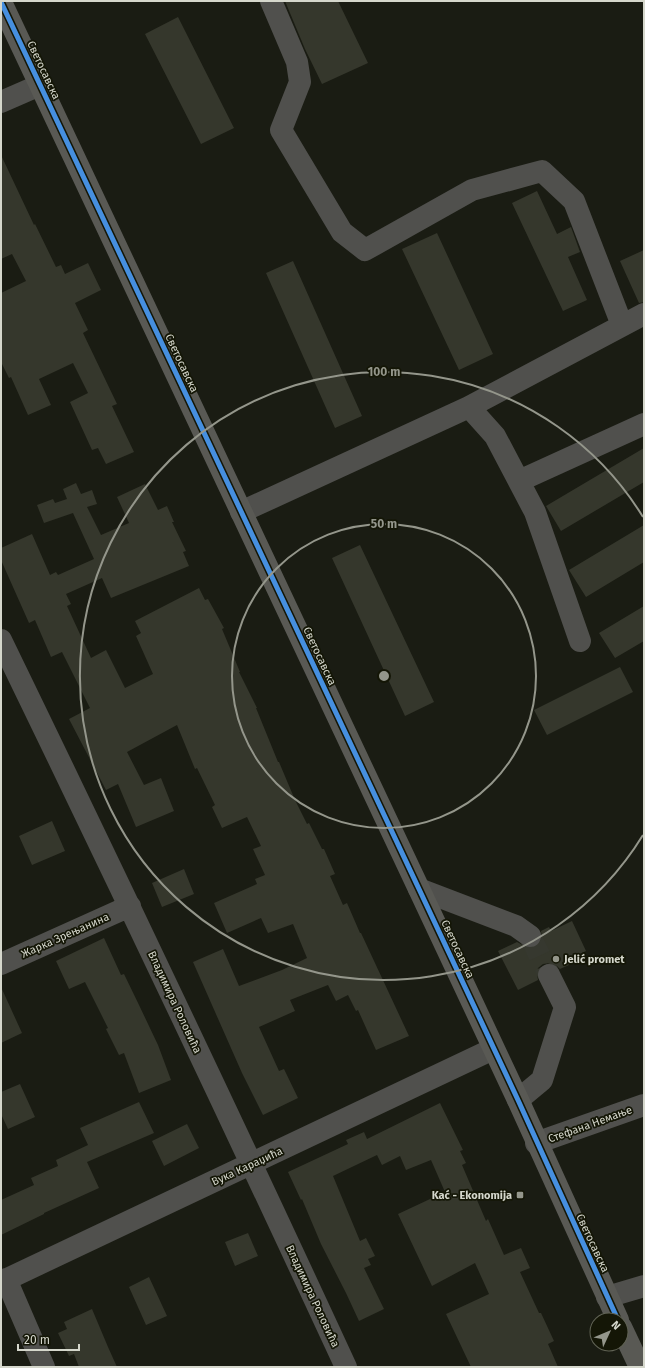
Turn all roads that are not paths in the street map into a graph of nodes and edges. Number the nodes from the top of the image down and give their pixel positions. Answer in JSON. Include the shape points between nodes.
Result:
{"nodes":[{"id":1,"x":270,"y":1,"type":"edge"},
{"id":2,"x":1,"y":2,"type":"edge"},
{"id":3,"x":40,"y":85,"type":"junction"},
{"id":4,"x":1,"y":102,"type":"edge"},
{"id":5,"x":644,"y":314,"type":"edge"},
{"id":6,"x":622,"y":325,"type":"junction"},
{"id":7,"x":469,"y":407,"type":"junction"},
{"id":8,"x":644,"y":424,"type":"edge"},
{"id":9,"x":519,"y":481,"type":"junction"},
{"id":10,"x":241,"y":512,"type":"junction"},
{"id":11,"x":1,"y":640,"type":"edge"},
{"id":12,"x":580,"y":642,"type":"dead end"},
{"id":13,"x":419,"y":889,"type":"junction"},
{"id":14,"x":130,"y":906,"type":"junction"},
{"id":15,"x":530,"y":936,"type":"tunnel mouth"},
{"id":16,"x":1,"y":964,"type":"edge"},
{"id":17,"x":549,"y":975,"type":"tunnel mouth"},
{"id":18,"x":493,"y":1049,"type":"junction"},
{"id":19,"x":518,"y":1100,"type":"junction"},
{"id":20,"x":644,"y":1105,"type":"edge"},
{"id":21,"x":536,"y":1144,"type":"junction"},
{"id":22,"x":252,"y":1164,"type":"junction"},
{"id":23,"x":4,"y":1280,"type":"edge"},
{"id":24,"x":644,"y":1286,"type":"edge"},
{"id":25,"x":607,"y":1297,"type":"junction"},
{"id":26,"x":614,"y":1312,"type":"edge"},
{"id":27,"x":629,"y":1344,"type":"edge"},
{"id":28,"x":44,"y":1367,"type":"edge"},
{"id":29,"x":346,"y":1367,"type":"edge"},
{"id":30,"x":640,"y":1367,"type":"edge"}],
"edges":[{"from":1,"to":6,"type":"street","via":[[297,62],[300,82],[281,130],[342,232],[365,250],[472,190],[542,170],[574,201]]},
{"from":2,"to":3,"type":"main road","name":"Светосавска"},
{"from":3,"to":4,"type":"street"},
{"from":3,"to":10,"type":"main road","name":"Светосавска"},
{"from":5,"to":6,"type":"street"},
{"from":6,"to":7,"type":"street"},
{"from":7,"to":9,"type":"street","via":[[495,436]]},
{"from":7,"to":10,"type":"street"},
{"from":8,"to":9,"type":"street"},
{"from":9,"to":12,"type":"street","via":[[535,512]]},
{"from":10,"to":13,"type":"main road","name":"Светосавска"},
{"from":11,"to":14,"type":"street","name":"Владимира Роловића"},
{"from":13,"to":15,"type":"street","via":[[516,926]]},
{"from":13,"to":18,"type":"main road","name":"Светосавска"},
{"from":14,"to":16,"type":"street","name":"Жарка Зрењанина"},
{"from":14,"to":22,"type":"street","name":"Владимира Роловића"},
{"from":17,"to":19,"type":"street","via":[[565,1007],[542,1080]]},
{"from":18,"to":19,"type":"main road","name":"Светосавска"},
{"from":18,"to":22,"type":"street","name":"Вука Караџића"},
{"from":19,"to":21,"type":"main road","name":"Светосавска"},
{"from":20,"to":21,"type":"street","name":"Стефана Немање"},
{"from":21,"to":25,"type":"main road","name":"Светосавска"},
{"from":22,"to":23,"type":"street","name":"Вука Караџића"},
{"from":22,"to":29,"type":"street","name":"Владимира Роловића"},
{"from":23,"to":28,"type":"street"},
{"from":24,"to":25,"type":"street"},
{"from":25,"to":26,"type":"main road","name":"Светосавска"},
{"from":27,"to":30,"type":"main road"}]}
